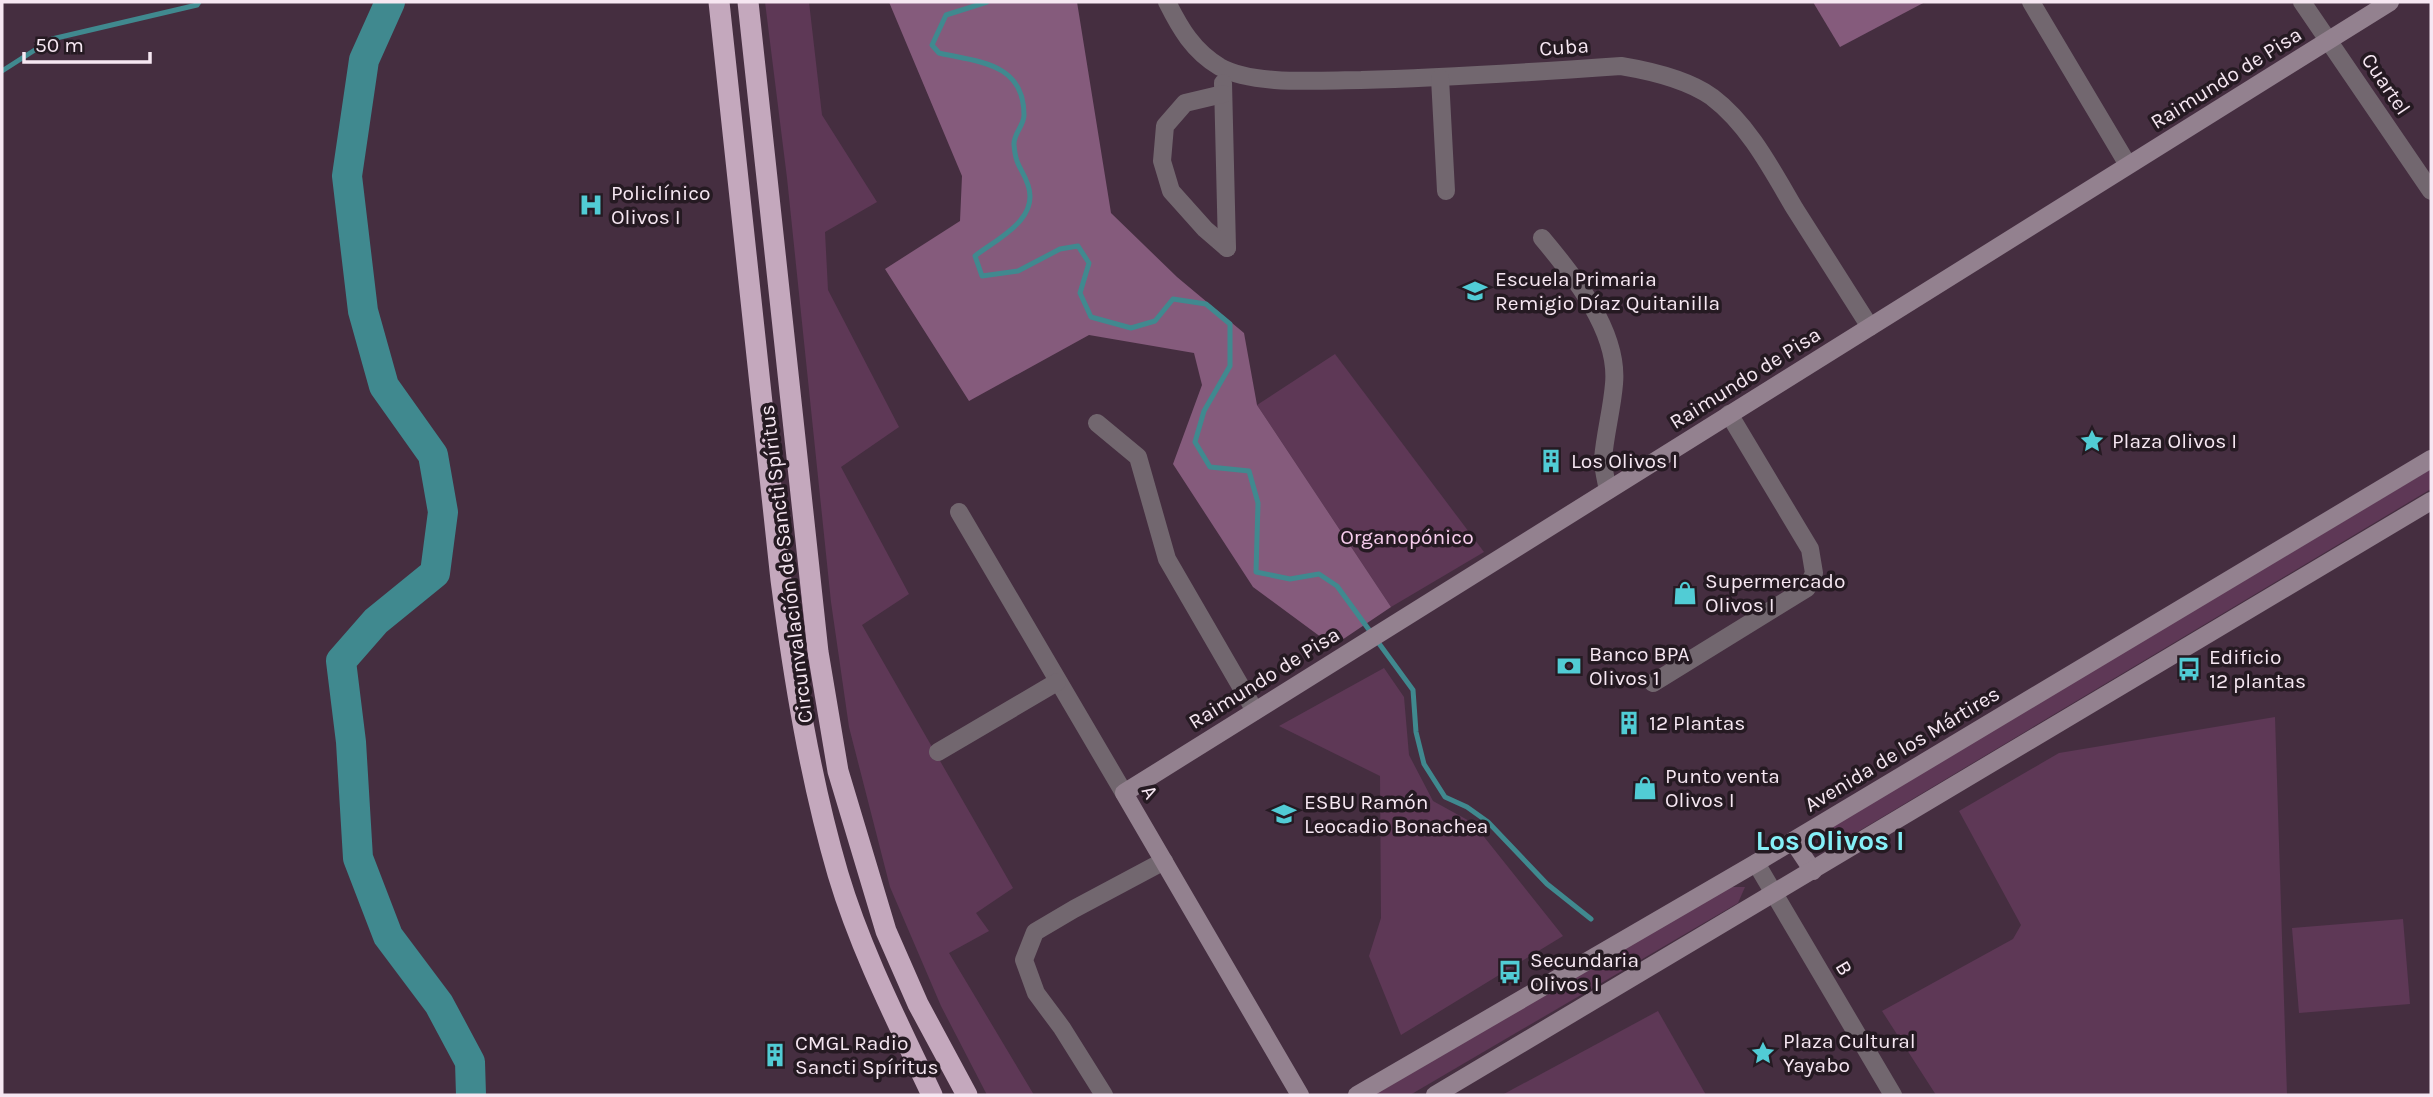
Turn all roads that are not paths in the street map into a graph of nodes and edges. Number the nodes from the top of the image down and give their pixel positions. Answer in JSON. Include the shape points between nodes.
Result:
{"nodes":[{"id":1,"x":719,"y":2,"type":"edge"},
{"id":2,"x":748,"y":2,"type":"edge"},
{"id":3,"x":1167,"y":2,"type":"edge"},
{"id":4,"x":2031,"y":2,"type":"edge"},
{"id":5,"x":2302,"y":2,"type":"edge"},
{"id":6,"x":2390,"y":2,"type":"edge"},
{"id":7,"x":2329,"y":40,"type":"junction"},
{"id":8,"x":1222,"y":68,"type":"junction"},
{"id":9,"x":1440,"y":78,"type":"junction"},
{"id":10,"x":1223,"y":94,"type":"junction"},
{"id":11,"x":2128,"y":166,"type":"junction"},
{"id":12,"x":1446,"y":191,"type":"dead end"},
{"id":13,"x":2431,"y":191,"type":"edge"},
{"id":14,"x":1542,"y":238,"type":"dead end"},
{"id":15,"x":1870,"y":327,"type":"junction"},
{"id":16,"x":1729,"y":414,"type":"junction"},
{"id":17,"x":1097,"y":423,"type":"dead end"},
{"id":18,"x":2431,"y":458,"type":"edge"},
{"id":19,"x":1608,"y":490,"type":"junction"},
{"id":20,"x":2431,"y":501,"type":"edge"},
{"id":21,"x":960,"y":512,"type":"dead end"},
{"id":22,"x":1057,"y":682,"type":"junction"},
{"id":23,"x":1653,"y":682,"type":"dead end"},
{"id":24,"x":1255,"y":711,"type":"junction"},
{"id":25,"x":938,"y":751,"type":"dead end"},
{"id":26,"x":1124,"y":793,"type":"junction"},
{"id":27,"x":1793,"y":841,"type":"junction"},
{"id":28,"x":1164,"y":861,"type":"junction"},
{"id":29,"x":1756,"y":863,"type":"junction"},
{"id":30,"x":1813,"y":871,"type":"junction"},
{"id":31,"x":1774,"y":895,"type":"junction"},
{"id":32,"x":932,"y":1095,"type":"edge"},
{"id":33,"x":967,"y":1095,"type":"edge"},
{"id":34,"x":1104,"y":1095,"type":"edge"},
{"id":35,"x":1300,"y":1095,"type":"edge"},
{"id":36,"x":1357,"y":1095,"type":"edge"},
{"id":37,"x":1435,"y":1095,"type":"edge"},
{"id":38,"x":1893,"y":1095,"type":"edge"}],
"edges":[{"from":1,"to":32,"type":"highway","name":"Circunvalación de Sancti Spíritus","via":[[782,580],[813,775],[847,900],[878,982]]},
{"from":2,"to":33,"type":"highway","name":"Circunvalación de Sancti Spíritus","via":[[818,652],[838,771],[886,931]]},
{"from":3,"to":8,"type":"street","name":"Cuba","via":[[1181,31],[1201,54]]},
{"from":4,"to":11,"type":"street"},
{"from":5,"to":7,"type":"street","name":"Cuartel"},
{"from":6,"to":7,"type":"main road","name":"Raimundo de Pisa"},
{"from":7,"to":11,"type":"main road","name":"Raimundo de Pisa"},
{"from":7,"to":13,"type":"street","name":"Cuartel"},
{"from":8,"to":9,"type":"street","name":"Cuba","via":[[1256,78],[1296,80]]},
{"from":8,"to":10,"type":"street"},
{"from":9,"to":12,"type":"street"},
{"from":9,"to":15,"type":"street","name":"Cuba","via":[[1621,66],[1647,70],[1712,97],[1765,158]]},
{"from":10,"to":10,"type":"street","via":[[1185,103],[1171,118],[1165,126],[1162,161],[1171,191],[1227,248]]},
{"from":11,"to":15,"type":"main road","name":"Raimundo de Pisa"},
{"from":14,"to":19,"type":"street","via":[[1568,268],[1611,348],[1615,381],[1603,461]]},
{"from":15,"to":16,"type":"main road","name":"Raimundo de Pisa"},
{"from":16,"to":19,"type":"main road","name":"Raimundo de Pisa"},
{"from":16,"to":23,"type":"street","via":[[1810,550],[1814,573],[1807,588]]},
{"from":17,"to":24,"type":"street","via":[[1138,457],[1167,559]]},
{"from":18,"to":27,"type":"main road","name":"Avenida de los Mártires"},
{"from":19,"to":24,"type":"main road","name":"Raimundo de Pisa"},
{"from":20,"to":30,"type":"main road"},
{"from":21,"to":22,"type":"street","name":"A"},
{"from":22,"to":25,"type":"street"},
{"from":22,"to":26,"type":"street","name":"A"},
{"from":24,"to":26,"type":"main road","name":"Raimundo de Pisa"},
{"from":26,"to":28,"type":"main road","name":"A"},
{"from":27,"to":29,"type":"main road","name":"Avenida de los Mártires"},
{"from":27,"to":30,"type":"main road"},
{"from":28,"to":34,"type":"street","via":[[1035,932],[1024,960],[1036,993]]},
{"from":28,"to":35,"type":"main road","name":"A"},
{"from":29,"to":31,"type":"street","name":"B"},
{"from":29,"to":36,"type":"main road","name":"Avenida de los Mártires"},
{"from":30,"to":31,"type":"main road"},
{"from":31,"to":37,"type":"main road"},
{"from":31,"to":38,"type":"street","name":"B"}]}
